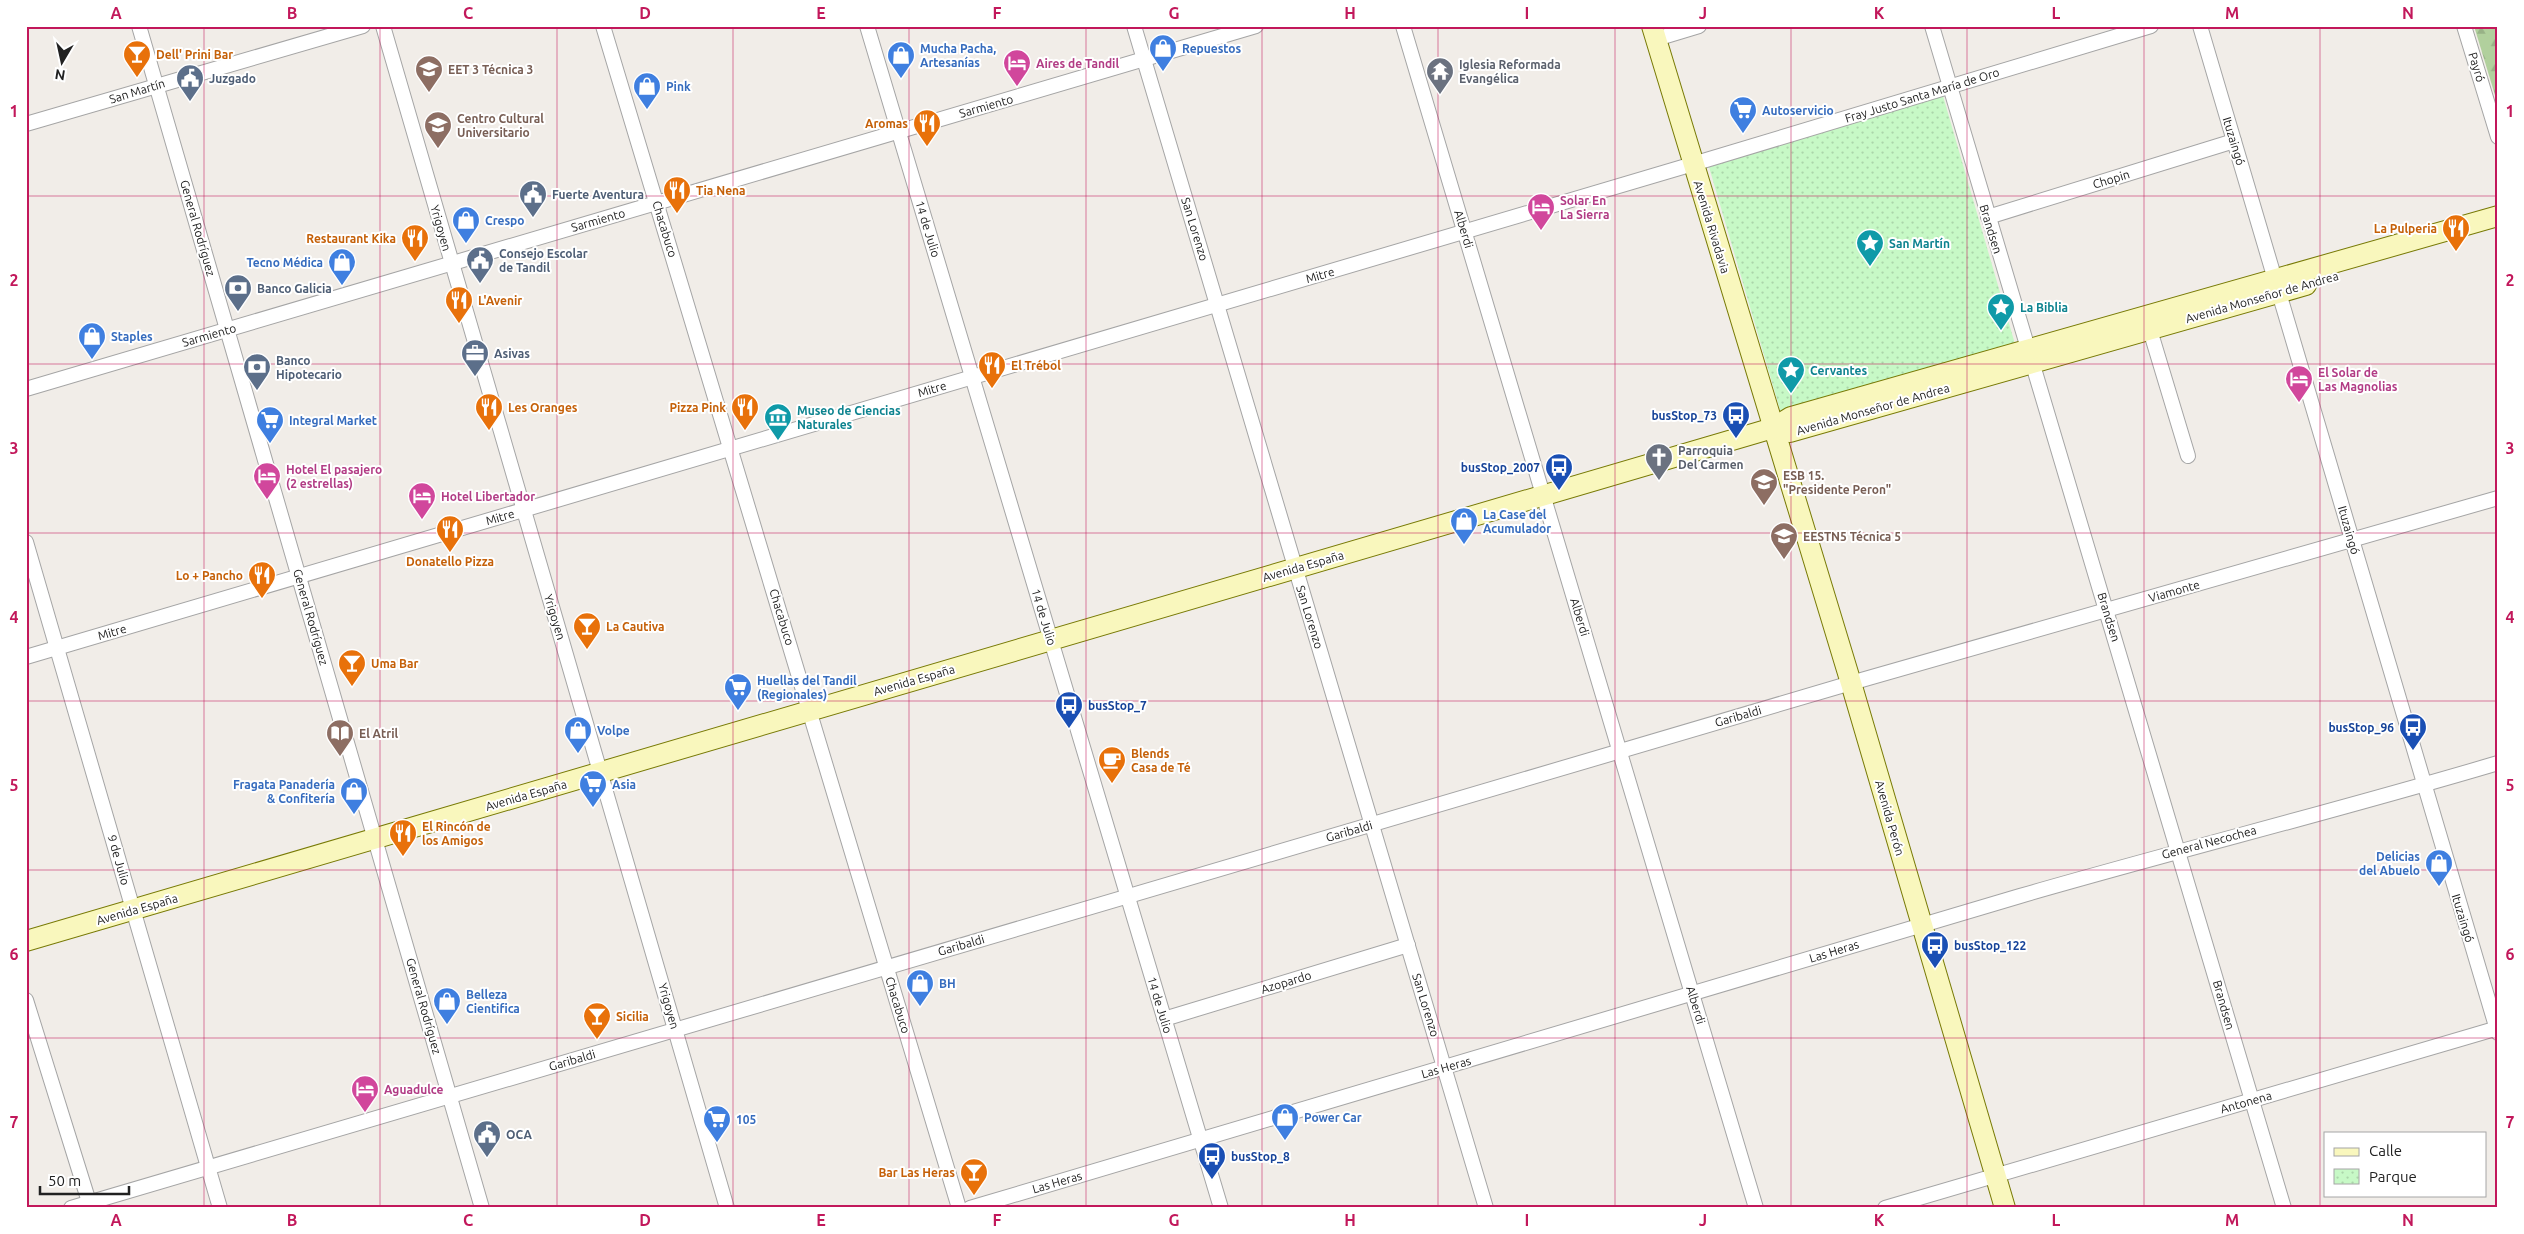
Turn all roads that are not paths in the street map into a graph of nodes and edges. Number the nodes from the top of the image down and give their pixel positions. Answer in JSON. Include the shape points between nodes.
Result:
{"nodes":[{"id":1,"x":139,"y":26,"type":"edge"},
{"id":2,"x":364,"y":26,"type":"edge"},
{"id":3,"x":383,"y":26,"type":"edge"},
{"id":4,"x":603,"y":26,"type":"edge"},
{"id":5,"x":867,"y":26,"type":"edge"},
{"id":6,"x":1134,"y":26,"type":"edge"},
{"id":7,"x":1256,"y":26,"type":"edge"},
{"id":8,"x":1403,"y":26,"type":"edge"},
{"id":9,"x":1699,"y":26,"type":"edge"},
{"id":10,"x":1932,"y":26,"type":"edge"},
{"id":11,"x":2151,"y":26,"type":"edge"},
{"id":12,"x":2200,"y":26,"type":"edge"},
{"id":13,"x":2464,"y":26,"type":"edge"},
{"id":14,"x":1654,"y":33,"type":"edge"},
{"id":15,"x":1144,"y":59,"type":"junction"},
{"id":16,"x":155,"y":86,"type":"junction"},
{"id":17,"x":1949,"y":86,"type":"junction"},
{"id":18,"x":26,"y":124,"type":"edge"},
{"id":19,"x":899,"y":132,"type":"junction"},
{"id":20,"x":2498,"y":137,"type":"edge"},
{"id":21,"x":2234,"y":141,"type":"junction"},
{"id":22,"x":1693,"y":164,"type":"junction"},
{"id":23,"x":657,"y":203,"type":"junction"},
{"id":24,"x":2498,"y":216,"type":"edge"},
{"id":25,"x":1988,"y":217,"type":"junction"},
{"id":26,"x":2498,"y":229,"type":"edge"},
{"id":27,"x":1465,"y":232,"type":"junction"},
{"id":28,"x":451,"y":264,"type":"junction"},
{"id":29,"x":2278,"y":286,"type":"junction"},
{"id":30,"x":1217,"y":305,"type":"junction"},
{"id":31,"x":228,"y":329,"type":"junction"},
{"id":32,"x":2150,"y":330,"type":"junction"},
{"id":33,"x":2031,"y":356,"type":"junction"},
{"id":34,"x":972,"y":377,"type":"junction"},
{"id":35,"x":26,"y":389,"type":"edge"},
{"id":36,"x":1773,"y":428,"type":"junction"},
{"id":37,"x":731,"y":449,"type":"junction"},
{"id":38,"x":2188,"y":456,"type":"dead end"},
{"id":39,"x":1543,"y":496,"type":"junction"},
{"id":40,"x":2498,"y":498,"type":"edge"},
{"id":41,"x":523,"y":510,"type":"junction"},
{"id":42,"x":2352,"y":540,"type":"junction"},
{"id":43,"x":26,"y":542,"type":"edge"},
{"id":44,"x":1296,"y":568,"type":"junction"},
{"id":45,"x":300,"y":576,"type":"junction"},
{"id":46,"x":2107,"y":610,"type":"junction"},
{"id":47,"x":1051,"y":640,"type":"junction"},
{"id":48,"x":57,"y":648,"type":"junction"},
{"id":49,"x":26,"y":657,"type":"edge"},
{"id":50,"x":1850,"y":683,"type":"junction"},
{"id":51,"x":810,"y":711,"type":"junction"},
{"id":52,"x":1620,"y":751,"type":"junction"},
{"id":53,"x":2498,"y":763,"type":"edge"},
{"id":54,"x":602,"y":773,"type":"junction"},
{"id":55,"x":2423,"y":785,"type":"junction"},
{"id":56,"x":1372,"y":824,"type":"junction"},
{"id":57,"x":375,"y":839,"type":"junction"},
{"id":58,"x":2178,"y":850,"type":"junction"},
{"id":59,"x":1127,"y":896,"type":"junction"},
{"id":60,"x":134,"y":910,"type":"junction"},
{"id":61,"x":1922,"y":925,"type":"junction"},
{"id":62,"x":26,"y":941,"type":"edge"},
{"id":63,"x":1408,"y":945,"type":"junction"},
{"id":64,"x":887,"y":967,"type":"junction"},
{"id":65,"x":1692,"y":994,"type":"junction"},
{"id":66,"x":26,"y":1000,"type":"edge"},
{"id":67,"x":1164,"y":1019,"type":"junction"},
{"id":68,"x":675,"y":1030,"type":"junction"},
{"id":69,"x":2497,"y":1030,"type":"edge"},
{"id":70,"x":1444,"y":1068,"type":"junction"},
{"id":71,"x":450,"y":1096,"type":"junction"},
{"id":72,"x":2252,"y":1100,"type":"junction"},
{"id":73,"x":1200,"y":1140,"type":"junction"},
{"id":74,"x":209,"y":1167,"type":"junction"},
{"id":75,"x":1995,"y":1175,"type":"junction"},
{"id":76,"x":89,"y":1202,"type":"junction"},
{"id":77,"x":71,"y":1208,"type":"edge"},
{"id":78,"x":220,"y":1208,"type":"edge"},
{"id":79,"x":482,"y":1208,"type":"edge"},
{"id":80,"x":727,"y":1208,"type":"edge"},
{"id":81,"x":960,"y":1208,"type":"edge"},
{"id":82,"x":970,"y":1208,"type":"edge"},
{"id":83,"x":1221,"y":1208,"type":"edge"},
{"id":84,"x":1486,"y":1208,"type":"edge"},
{"id":85,"x":1756,"y":1208,"type":"edge"},
{"id":86,"x":1885,"y":1208,"type":"edge"},
{"id":87,"x":2005,"y":1208,"type":"edge"},
{"id":88,"x":2284,"y":1208,"type":"edge"}],
"edges":[{"from":1,"to":16,"type":"street","name":"General Rodríguez"},
{"from":2,"to":16,"type":"street","name":"San Martín"},
{"from":3,"to":28,"type":"street","name":"Yrigoyen"},
{"from":4,"to":23,"type":"street","name":"Chacabuco"},
{"from":5,"to":19,"type":"street","name":"14 de Julio"},
{"from":6,"to":15,"type":"street","name":"San Lorenzo"},
{"from":7,"to":15,"type":"street","name":"Sarmiento"},
{"from":8,"to":27,"type":"street","name":"Alberdi"},
{"from":9,"to":14,"type":"street"},
{"from":10,"to":17,"type":"street","name":"Brandsen"},
{"from":11,"to":17,"type":"street","name":"Fray Justo Santa María de Oro"},
{"from":12,"to":21,"type":"street","name":"Ituzaingó"},
{"from":13,"to":20,"type":"street","name":"Payró"},
{"from":14,"to":22,"type":"main road","name":"Avenida Rivadavia"},
{"from":15,"to":19,"type":"street","name":"Sarmiento"},
{"from":15,"to":30,"type":"street","name":"San Lorenzo"},
{"from":16,"to":18,"type":"street","name":"San Martín"},
{"from":16,"to":31,"type":"street","name":"General Rodríguez"},
{"from":17,"to":22,"type":"street","name":"Fray Justo Santa María de Oro"},
{"from":17,"to":25,"type":"street","name":"Brandsen"},
{"from":19,"to":23,"type":"street","name":"Sarmiento"},
{"from":19,"to":34,"type":"street","name":"14 de Julio"},
{"from":21,"to":25,"type":"street","name":"Chopin"},
{"from":21,"to":29,"type":"street","name":"Ituzaingó"},
{"from":22,"to":27,"type":"street","name":"Mitre"},
{"from":22,"to":36,"type":"main road","name":"Avenida Rivadavia"},
{"from":23,"to":28,"type":"street","name":"Sarmiento"},
{"from":23,"to":37,"type":"street","name":"Chacabuco"},
{"from":24,"to":29,"type":"main road","name":"Avenida Monseñor de Andrea"},
{"from":25,"to":33,"type":"street","name":"Brandsen"},
{"from":26,"to":29,"type":"main road","name":"Avenida Monseñor de Andrea"},
{"from":27,"to":30,"type":"street","name":"Mitre"},
{"from":27,"to":39,"type":"street","name":"Alberdi"},
{"from":28,"to":31,"type":"street","name":"Sarmiento"},
{"from":28,"to":41,"type":"street","name":"Yrigoyen"},
{"from":29,"to":32,"type":"main road","name":"Avenida Monseñor de Andrea"},
{"from":29,"to":33,"type":"main road","name":"Avenida Monseñor de Andrea"},
{"from":29,"to":42,"type":"street","name":"Ituzaingó"},
{"from":30,"to":34,"type":"street","name":"Mitre"},
{"from":30,"to":44,"type":"street","name":"San Lorenzo"},
{"from":31,"to":35,"type":"street","name":"Sarmiento"},
{"from":31,"to":45,"type":"street","name":"General Rodríguez"},
{"from":32,"to":33,"type":"main road","name":"Avenida Monseñor de Andrea"},
{"from":32,"to":38,"type":"street"},
{"from":33,"to":36,"type":"main road","name":"Avenida Monseñor de Andrea","via":[[1790,432]]},
{"from":33,"to":46,"type":"street","name":"Brandsen"},
{"from":34,"to":37,"type":"street","name":"Mitre"},
{"from":34,"to":47,"type":"street","name":"14 de Julio"},
{"from":36,"to":39,"type":"main road","name":"Avenida España"},
{"from":36,"to":50,"type":"main road","name":"Avenida Perón"},
{"from":37,"to":41,"type":"street","name":"Mitre"},
{"from":37,"to":51,"type":"street","name":"Chacabuco"},
{"from":39,"to":44,"type":"main road","name":"Avenida España"},
{"from":39,"to":52,"type":"street","name":"Alberdi"},
{"from":40,"to":42,"type":"street","name":"Viamonte"},
{"from":41,"to":45,"type":"street","name":"Mitre"},
{"from":41,"to":54,"type":"street","name":"Yrigoyen"},
{"from":42,"to":46,"type":"street","name":"Viamonte"},
{"from":42,"to":55,"type":"street","name":"Ituzaingó"},
{"from":43,"to":48,"type":"street","name":"9 de Julio"},
{"from":44,"to":47,"type":"main road","name":"Avenida España"},
{"from":44,"to":56,"type":"street","name":"San Lorenzo"},
{"from":45,"to":48,"type":"street","name":"Mitre"},
{"from":45,"to":57,"type":"street","name":"General Rodríguez"},
{"from":46,"to":50,"type":"street","name":"Viamonte"},
{"from":46,"to":58,"type":"street","name":"Brandsen"},
{"from":47,"to":51,"type":"main road","name":"Avenida España"},
{"from":47,"to":59,"type":"street","name":"14 de Julio"},
{"from":48,"to":49,"type":"street","name":"Mitre"},
{"from":48,"to":60,"type":"street","name":"9 de Julio"},
{"from":50,"to":52,"type":"street","name":"Garibaldi"},
{"from":50,"to":61,"type":"main road","name":"Avenida Perón"},
{"from":51,"to":54,"type":"main road","name":"Avenida España"},
{"from":51,"to":64,"type":"street","name":"Chacabuco"},
{"from":52,"to":56,"type":"street","name":"Garibaldi"},
{"from":52,"to":65,"type":"street","name":"Alberdi"},
{"from":53,"to":55,"type":"street","name":"General Necochea"},
{"from":54,"to":57,"type":"main road","name":"Avenida España"},
{"from":54,"to":68,"type":"street","name":"Yrigoyen"},
{"from":55,"to":58,"type":"street","name":"General Necochea"},
{"from":55,"to":69,"type":"street","name":"Ituzaingó"},
{"from":56,"to":59,"type":"street","name":"Garibaldi"},
{"from":56,"to":63,"type":"street","name":"San Lorenzo"},
{"from":57,"to":60,"type":"main road","name":"Avenida España"},
{"from":57,"to":71,"type":"street","name":"General Rodríguez"},
{"from":58,"to":61,"type":"street","name":"General Necochea"},
{"from":58,"to":72,"type":"street","name":"Brandsen"},
{"from":59,"to":64,"type":"street","name":"Garibaldi"},
{"from":59,"to":67,"type":"street","name":"14 de Julio"},
{"from":60,"to":62,"type":"main road","name":"Avenida España"},
{"from":60,"to":74,"type":"street","name":"9 de Julio"},
{"from":61,"to":65,"type":"street","name":"Las Heras"},
{"from":61,"to":75,"type":"main road","name":"Avenida Perón"},
{"from":63,"to":67,"type":"street","name":"Azopardo"},
{"from":63,"to":70,"type":"street","name":"San Lorenzo"},
{"from":64,"to":68,"type":"street","name":"Garibaldi"},
{"from":64,"to":81,"type":"street","name":"Chacabuco"},
{"from":65,"to":70,"type":"street","name":"Las Heras"},
{"from":65,"to":85,"type":"street","name":"Alberdi"},
{"from":66,"to":76,"type":"street"},
{"from":67,"to":73,"type":"street","name":"14 de Julio"},
{"from":68,"to":71,"type":"street","name":"Garibaldi"},
{"from":68,"to":80,"type":"street","name":"Yrigoyen"},
{"from":69,"to":72,"type":"street","name":"Antonena"},
{"from":70,"to":73,"type":"street","name":"Las Heras"},
{"from":70,"to":84,"type":"street","name":"San Lorenzo"},
{"from":71,"to":74,"type":"street","name":"Garibaldi"},
{"from":71,"to":79,"type":"street","name":"General Rodríguez"},
{"from":72,"to":75,"type":"street","name":"Antonena"},
{"from":72,"to":88,"type":"street","name":"Brandsen"},
{"from":73,"to":82,"type":"street","name":"Las Heras"},
{"from":73,"to":83,"type":"street","name":"14 de Julio"},
{"from":74,"to":76,"type":"street","name":"Garibaldi"},
{"from":74,"to":78,"type":"street","name":"9 de Julio"},
{"from":75,"to":86,"type":"street","name":"Antonena"},
{"from":75,"to":87,"type":"main road","name":"Avenida Perón"},
{"from":76,"to":77,"type":"street","name":"Garibaldi"}]}
